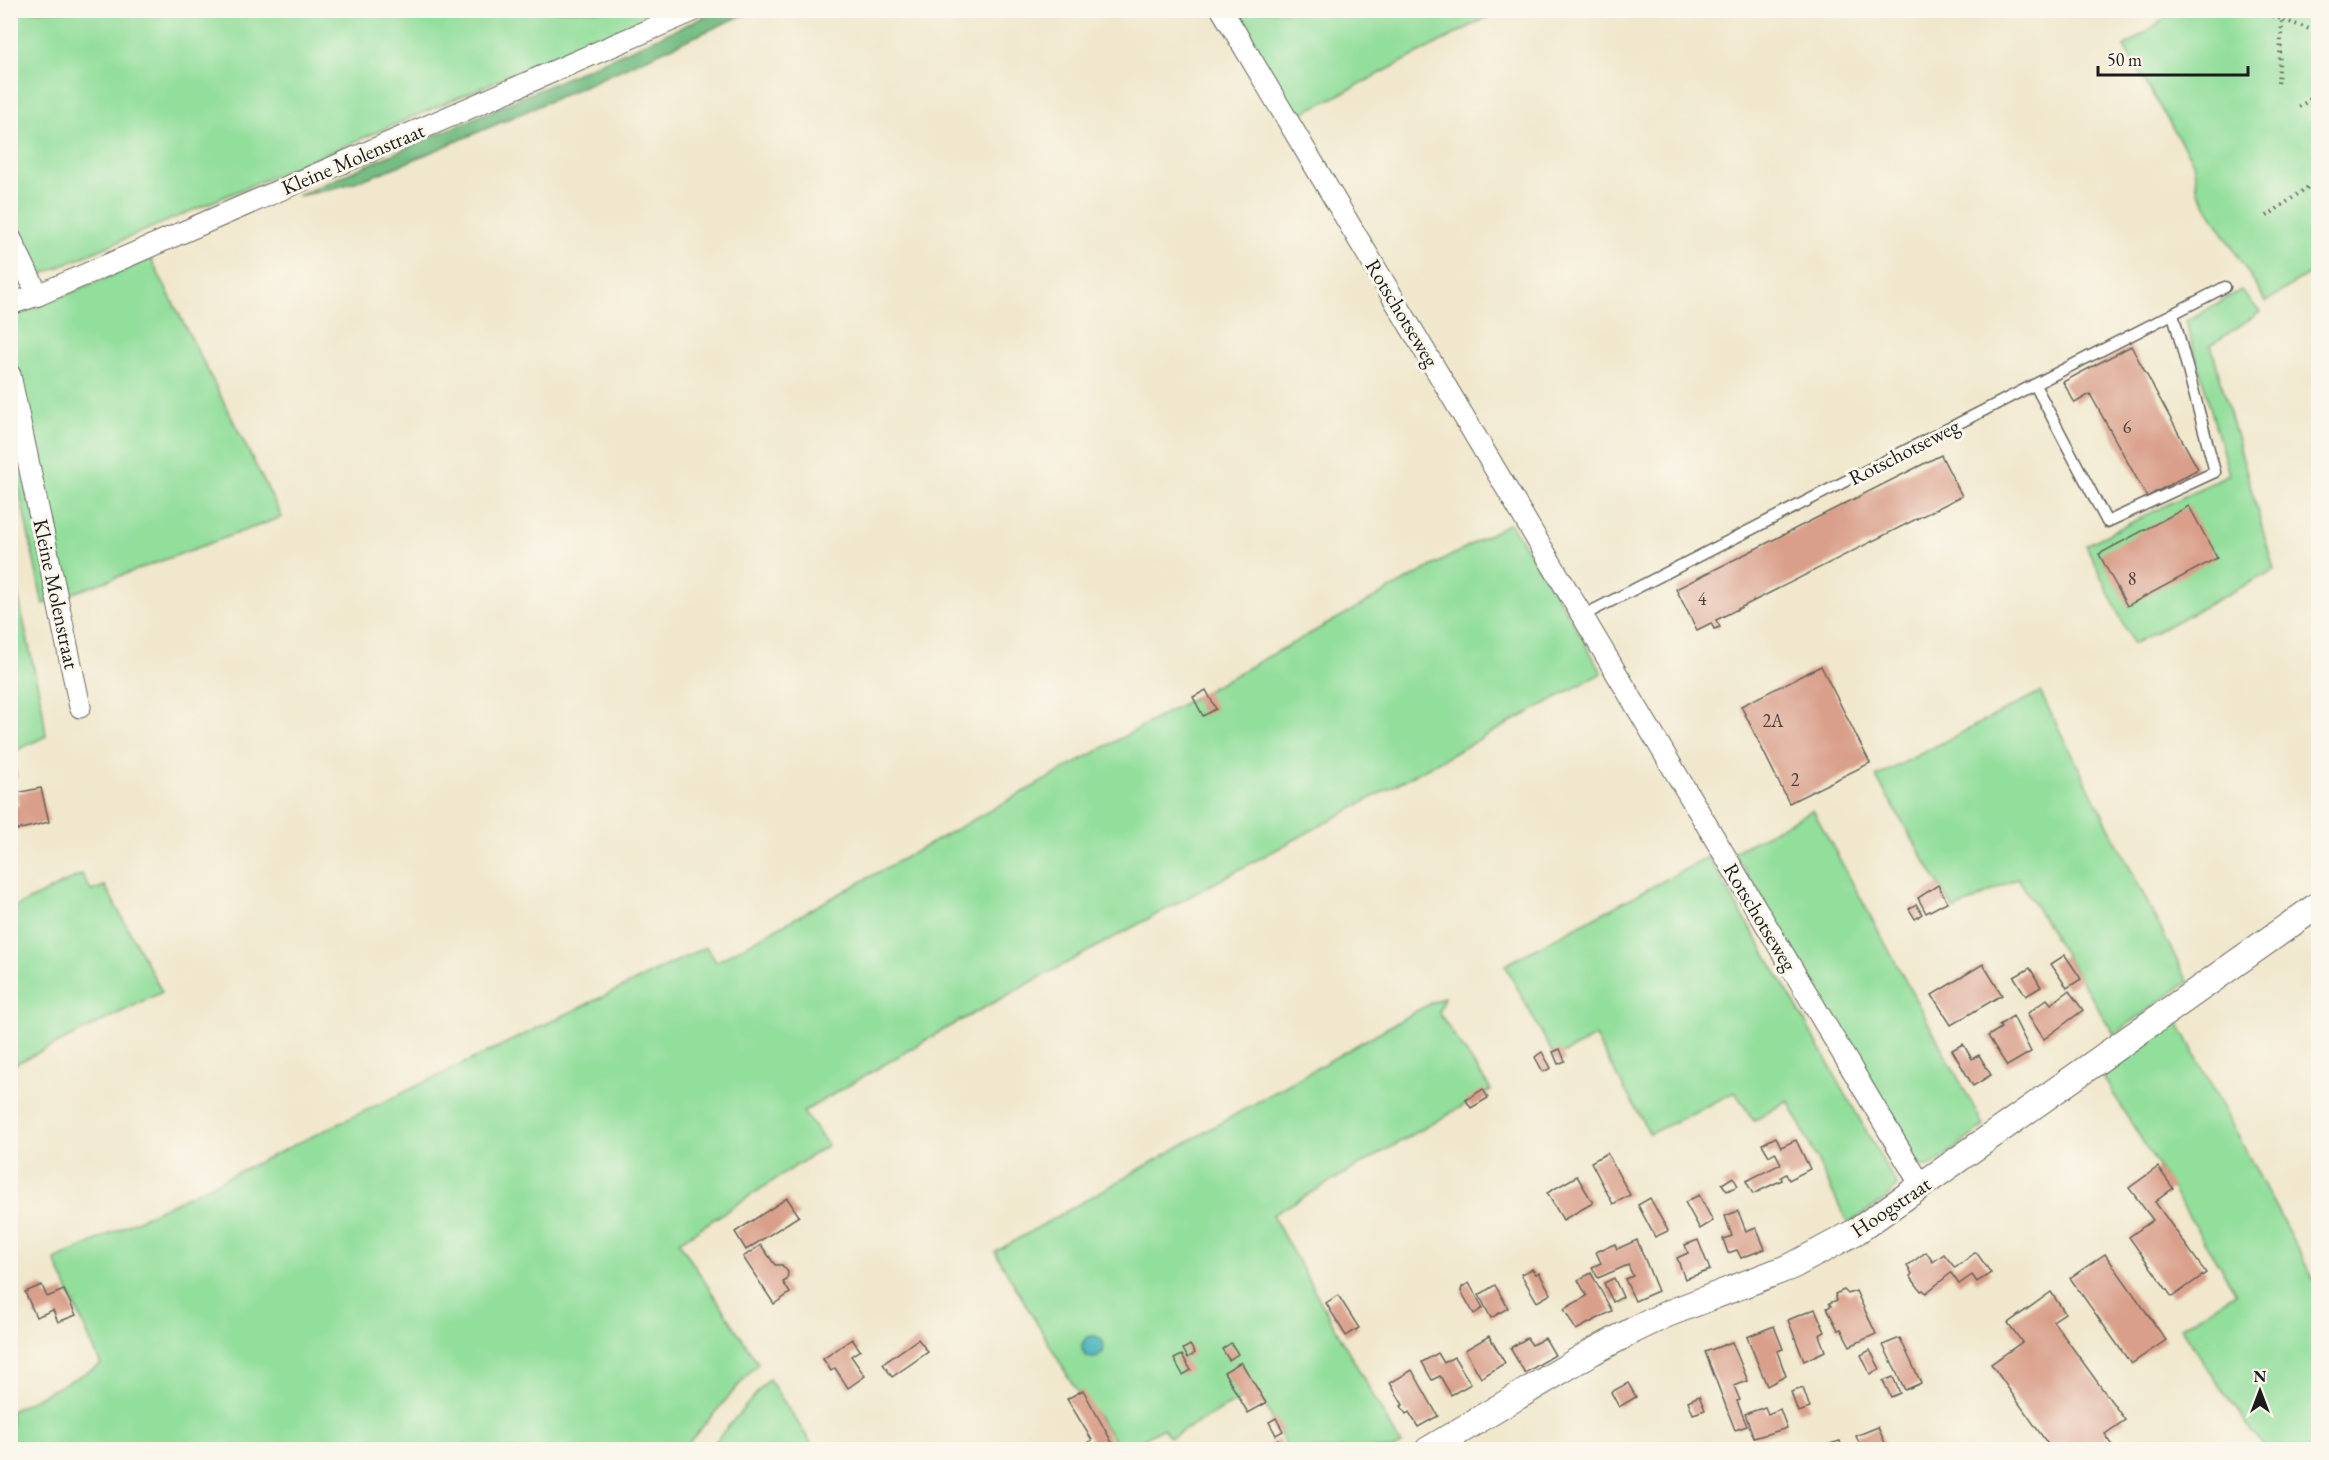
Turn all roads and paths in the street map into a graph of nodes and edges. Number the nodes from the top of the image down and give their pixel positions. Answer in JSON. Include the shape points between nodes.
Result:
{"nodes":[{"id":1,"x":695,"y":10,"type":"edge"},
{"id":2,"x":1222,"y":10,"type":"edge"},
{"id":3,"x":2256,"y":10,"type":"edge"},
{"id":4,"x":2283,"y":10,"type":"edge"},
{"id":5,"x":2282,"y":20,"type":"junction"},
{"id":6,"x":2319,"y":32,"type":"edge"},
{"id":7,"x":2278,"y":83,"type":"dead end"},
{"id":8,"x":2319,"y":94,"type":"edge"},
{"id":9,"x":2299,"y":107,"type":"dead end"},
{"id":10,"x":2319,"y":180,"type":"edge"},
{"id":11,"x":2267,"y":216,"type":"dead end"},
{"id":12,"x":10,"y":237,"type":"edge"},
{"id":13,"x":2225,"y":287,"type":"dead end"},
{"id":14,"x":38,"y":295,"type":"junction"},
{"id":15,"x":10,"y":304,"type":"edge"},
{"id":16,"x":2174,"y":314,"type":"junction"},
{"id":17,"x":10,"y":375,"type":"edge"},
{"id":18,"x":2035,"y":385,"type":"junction"},
{"id":19,"x":1582,"y":616,"type":"junction"},
{"id":20,"x":80,"y":707,"type":"dead end"},
{"id":21,"x":2319,"y":905,"type":"edge"},
{"id":22,"x":1922,"y":1187,"type":"junction"},
{"id":23,"x":1428,"y":1449,"type":"edge"}],
"edges":[{"from":1,"to":14,"type":"street","name":"Kleine Molenstraat"},
{"from":2,"to":19,"type":"street","name":"Rotschotseweg"},
{"from":3,"to":5,"type":"path"},
{"from":4,"to":5,"type":"path"},
{"from":5,"to":6,"type":"path"},
{"from":5,"to":7,"type":"path"},
{"from":8,"to":9,"type":"path"},
{"from":10,"to":11,"type":"path"},
{"from":12,"to":14,"type":"street"},
{"from":13,"to":16,"type":"lane","name":"Rotschotseweg"},
{"from":14,"to":15,"type":"street","name":"Kleine Molenstraat"},
{"from":16,"to":18,"type":"lane","name":"Rotschotseweg"},
{"from":16,"to":18,"type":"lane","via":[[2215,472],[2107,522]]},
{"from":17,"to":20,"type":"street","name":"Kleine Molenstraat"},
{"from":18,"to":19,"type":"lane","name":"Rotschotseweg"},
{"from":19,"to":22,"type":"street","name":"Rotschotseweg"},
{"from":21,"to":22,"type":"street","name":"Hoogstraat"},
{"from":22,"to":23,"type":"street","name":"Hoogstraat","via":[[1818,1254],[1634,1330]]}]}
